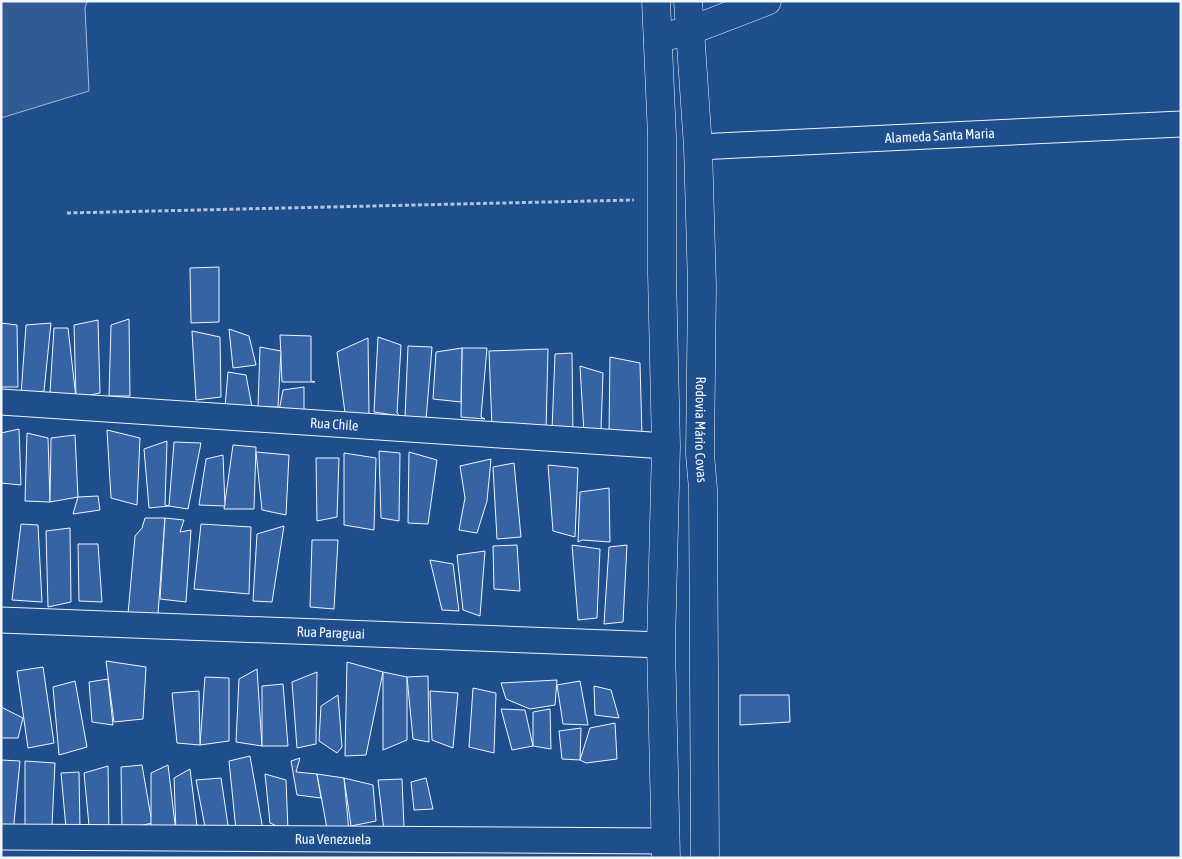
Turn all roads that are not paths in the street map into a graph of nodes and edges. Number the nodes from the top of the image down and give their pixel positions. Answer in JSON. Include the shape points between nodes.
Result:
{"nodes":[{"id":1,"x":656,"y":1,"type":"edge"},
{"id":2,"x":688,"y":1,"type":"edge"},
{"id":3,"x":767,"y":1,"type":"edge"},
{"id":4,"x":689,"y":31,"type":"junction"},
{"id":5,"x":658,"y":38,"type":"junction"},
{"id":6,"x":1181,"y":124,"type":"edge"},
{"id":7,"x":698,"y":147,"type":"junction"},
{"id":8,"x":1,"y":402,"type":"edge"},
{"id":9,"x":666,"y":446,"type":"junction"},
{"id":10,"x":1,"y":620,"type":"edge"},
{"id":11,"x":661,"y":645,"type":"junction"},
{"id":12,"x":1,"y":837,"type":"edge"},
{"id":13,"x":666,"y":849,"type":"edge"},
{"id":14,"x":705,"y":858,"type":"edge"}],
"edges":[{"from":1,"to":5,"type":"main road"},
{"from":2,"to":4,"type":"main road","name":"Rodovia Mário Covas"},
{"from":3,"to":4,"type":"main road"},
{"from":4,"to":5,"type":"main road"},
{"from":4,"to":7,"type":"main road","name":"Rodovia Mário Covas"},
{"from":5,"to":9,"type":"main road"},
{"from":6,"to":7,"type":"street","name":"Alameda Santa Maria"},
{"from":7,"to":14,"type":"main road","name":"Rodovia Mário Covas","via":[[702,286],[700,454]]},
{"from":8,"to":9,"type":"street","name":"Rua Chile"},
{"from":9,"to":11,"type":"main road"},
{"from":10,"to":11,"type":"street","name":"Rua Paraguai"},
{"from":11,"to":13,"type":"main road"},
{"from":12,"to":13,"type":"street","name":"Rua Venezuela"}]}
